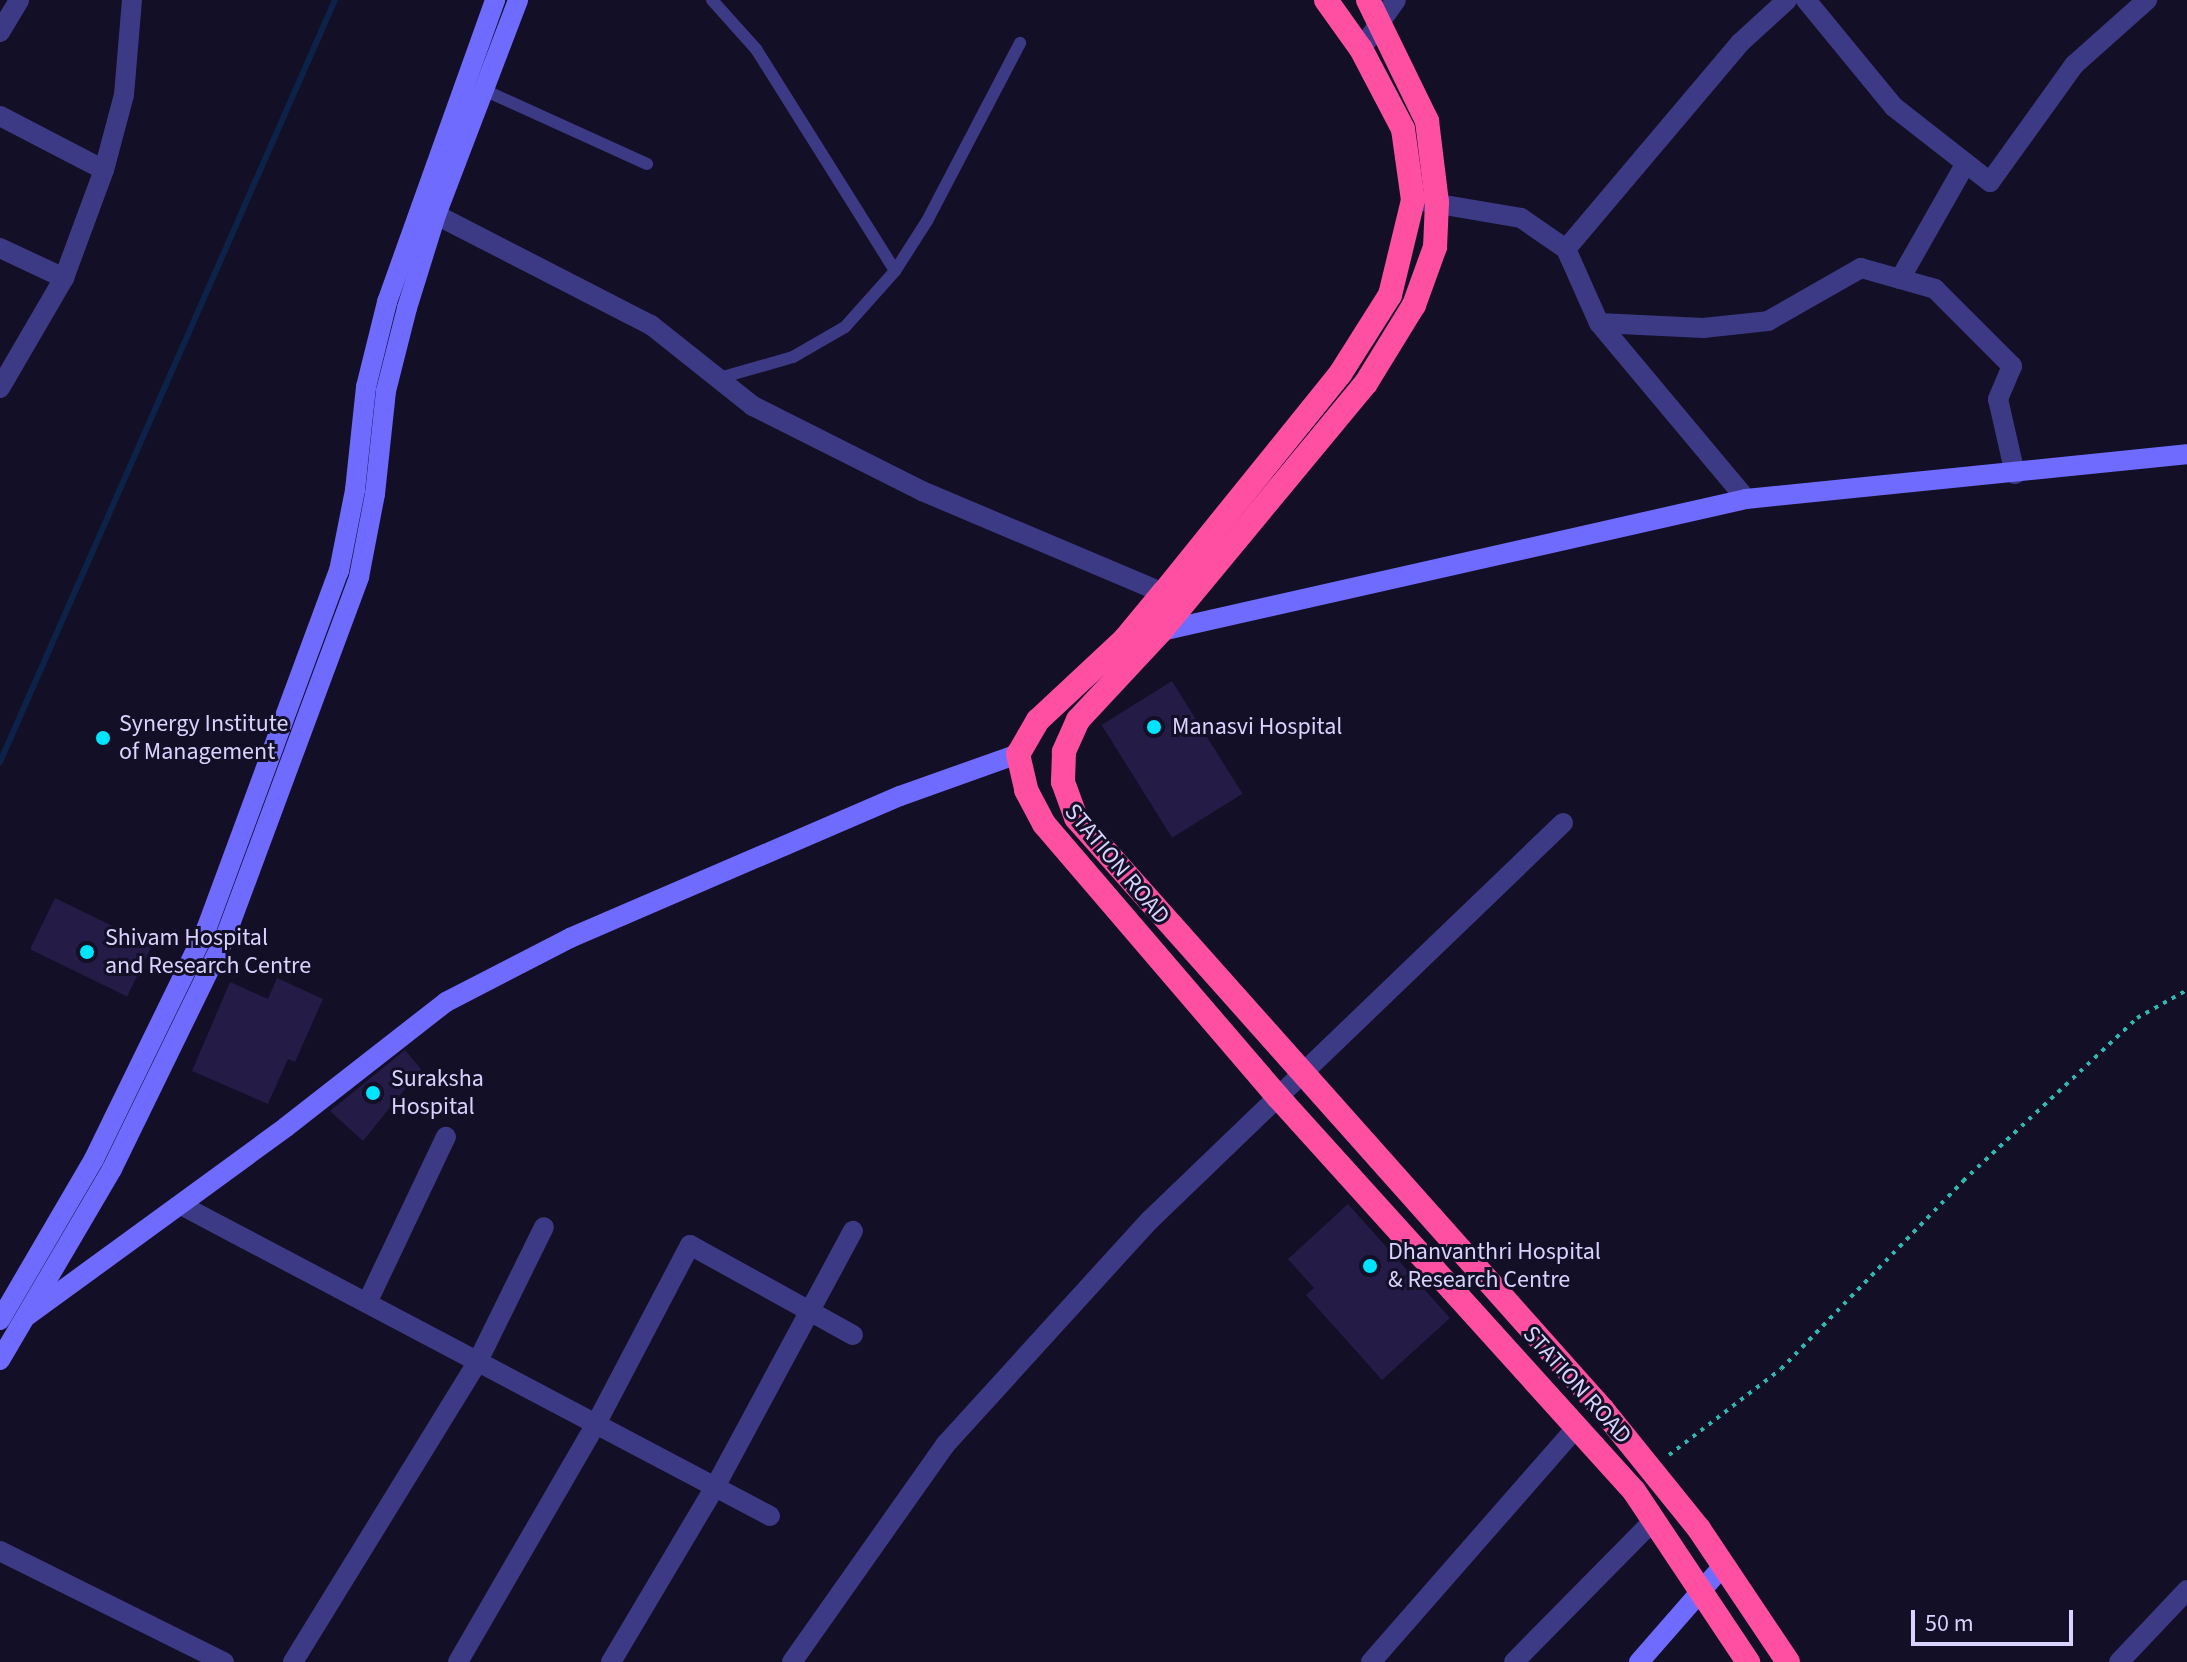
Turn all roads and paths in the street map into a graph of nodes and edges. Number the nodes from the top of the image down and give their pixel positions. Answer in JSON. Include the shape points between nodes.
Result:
{"nodes":[{"id":1,"x":19,"y":0,"type":"edge"},
{"id":2,"x":132,"y":0,"type":"edge"},
{"id":3,"x":495,"y":0,"type":"edge"},
{"id":4,"x":518,"y":0,"type":"edge"},
{"id":5,"x":712,"y":0,"type":"edge"},
{"id":6,"x":1326,"y":0,"type":"edge"},
{"id":7,"x":1787,"y":0,"type":"edge"},
{"id":8,"x":1806,"y":0,"type":"edge"},
{"id":9,"x":2147,"y":0,"type":"edge"},
{"id":10,"x":1382,"y":7,"type":"edge"},
{"id":11,"x":0,"y":32,"type":"edge"},
{"id":12,"x":1020,"y":43,"type":"dead end"},
{"id":13,"x":1361,"y":49,"type":"junction"},
{"id":14,"x":484,"y":90,"type":"junction"},
{"id":15,"x":0,"y":116,"type":"edge"},
{"id":16,"x":1966,"y":163,"type":"junction"},
{"id":17,"x":647,"y":164,"type":"dead end"},
{"id":18,"x":104,"y":170,"type":"junction"},
{"id":19,"x":1425,"y":201,"type":"junction"},
{"id":20,"x":426,"y":210,"type":"junction"},
{"id":21,"x":0,"y":248,"type":"edge"},
{"id":22,"x":1566,"y":249,"type":"junction"},
{"id":23,"x":895,"y":271,"type":"junction"},
{"id":24,"x":64,"y":278,"type":"junction"},
{"id":25,"x":1900,"y":279,"type":"junction"},
{"id":26,"x":1599,"y":323,"type":"junction"},
{"id":27,"x":716,"y":379,"type":"junction"},
{"id":28,"x":0,"y":388,"type":"edge"},
{"id":29,"x":2187,"y":454,"type":"edge"},
{"id":30,"x":2015,"y":474,"type":"junction"},
{"id":31,"x":1746,"y":499,"type":"junction"},
{"id":32,"x":1163,"y":593,"type":"junction"},
{"id":33,"x":1161,"y":631,"type":"junction"},
{"id":34,"x":1125,"y":639,"type":"junction"},
{"id":35,"x":1018,"y":754,"type":"junction"},
{"id":36,"x":1563,"y":823,"type":"dead end"},
{"id":37,"x":2187,"y":990,"type":"edge"},
{"id":38,"x":1306,"y":1076,"type":"junction"},
{"id":39,"x":1278,"y":1097,"type":"junction"},
{"id":40,"x":446,"y":1137,"type":"dead end"},
{"id":41,"x":181,"y":1205,"type":"junction"},
{"id":42,"x":544,"y":1227,"type":"dead end"},
{"id":43,"x":853,"y":1231,"type":"dead end"},
{"id":44,"x":367,"y":1303,"type":"junction"},
{"id":45,"x":811,"y":1310,"type":"junction"},
{"id":46,"x":10,"y":1320,"type":"edge"},
{"id":47,"x":0,"y":1331,"type":"edge"},
{"id":48,"x":853,"y":1335,"type":"dead end"},
{"id":49,"x":0,"y":1360,"type":"edge"},
{"id":50,"x":478,"y":1361,"type":"junction"},
{"id":51,"x":596,"y":1424,"type":"junction"},
{"id":52,"x":1576,"y":1428,"type":"junction"},
{"id":53,"x":1651,"y":1469,"type":"junction"},
{"id":54,"x":715,"y":1487,"type":"junction"},
{"id":55,"x":770,"y":1516,"type":"dead end"},
{"id":56,"x":1654,"y":1520,"type":"junction"},
{"id":57,"x":0,"y":1551,"type":"edge"},
{"id":58,"x":1724,"y":1565,"type":"junction"},
{"id":59,"x":1701,"y":1587,"type":"junction"},
{"id":60,"x":2187,"y":1590,"type":"edge"},
{"id":61,"x":224,"y":1662,"type":"edge"},
{"id":62,"x":293,"y":1662,"type":"edge"},
{"id":63,"x":458,"y":1662,"type":"edge"},
{"id":64,"x":611,"y":1662,"type":"edge"},
{"id":65,"x":792,"y":1662,"type":"edge"},
{"id":66,"x":1371,"y":1662,"type":"edge"},
{"id":67,"x":1514,"y":1662,"type":"edge"},
{"id":68,"x":1639,"y":1662,"type":"edge"},
{"id":69,"x":1748,"y":1662,"type":"edge"},
{"id":70,"x":1788,"y":1662,"type":"edge"},
{"id":71,"x":2119,"y":1662,"type":"edge"}],
"edges":[{"from":1,"to":11,"type":"street"},
{"from":2,"to":18,"type":"street","via":[[124,95]]},
{"from":3,"to":20,"type":"street"},
{"from":4,"to":14,"type":"street"},
{"from":5,"to":23,"type":"lane","via":[[756,49]]},
{"from":6,"to":13,"type":"highway","name":"STATION ROAD"},
{"from":7,"to":22,"type":"street","via":[[1740,43]]},
{"from":8,"to":16,"type":"street","via":[[1894,107]]},
{"from":9,"to":16,"type":"street","via":[[2074,65],[1990,182]]},
{"from":10,"to":13,"type":"street"},
{"from":10,"to":19,"type":"highway","name":"STATION ROAD","via":[[1427,121]]},
{"from":12,"to":23,"type":"lane","via":[[927,221]]},
{"from":13,"to":19,"type":"highway","name":"STATION ROAD","via":[[1403,129]]},
{"from":14,"to":17,"type":"lane"},
{"from":14,"to":20,"type":"street"},
{"from":15,"to":18,"type":"street"},
{"from":16,"to":25,"type":"street"},
{"from":18,"to":24,"type":"street"},
{"from":19,"to":22,"type":"street","via":[[1521,218]]},
{"from":19,"to":32,"type":"highway","name":"STATION ROAD","via":[[1390,295],[1349,361]]},
{"from":19,"to":33,"type":"highway","name":"STATION ROAD","via":[[1435,247],[1414,305],[1366,383]]},
{"from":20,"to":27,"type":"street","via":[[651,325]]},
{"from":20,"to":46,"type":"street","via":[[365,492],[359,577],[226,935],[112,1169]]},
{"from":21,"to":24,"type":"street"},
{"from":22,"to":26,"type":"street"},
{"from":23,"to":27,"type":"lane","via":[[845,327],[793,357]]},
{"from":24,"to":28,"type":"street"},
{"from":25,"to":26,"type":"street","via":[[1861,268],[1768,321],[1703,328]]},
{"from":25,"to":30,"type":"street","via":[[1935,289],[2012,366],[1998,399]]},
{"from":26,"to":31,"type":"street"},
{"from":27,"to":32,"type":"street","via":[[753,406],[922,491]]},
{"from":29,"to":30,"type":"street"},
{"from":30,"to":31,"type":"street","via":[[1913,479]]},
{"from":31,"to":33,"type":"street"},
{"from":32,"to":34,"type":"highway","name":"STATION ROAD"},
{"from":33,"to":34,"type":"street"},
{"from":33,"to":38,"type":"highway","name":"STATION ROAD","via":[[1078,720],[1064,752],[1063,782],[1076,818]]},
{"from":34,"to":35,"type":"highway","name":"STATION ROAD","via":[[1038,720]]},
{"from":35,"to":39,"type":"highway","name":"STATION ROAD","via":[[1026,790],[1044,824]]},
{"from":35,"to":41,"type":"street","via":[[900,796],[641,907],[446,1002]]},
{"from":36,"to":38,"type":"street"},
{"from":37,"to":53,"type":"path","via":[[2137,1018],[1963,1181],[1781,1369]]},
{"from":38,"to":39,"type":"street"},
{"from":38,"to":53,"type":"highway","name":"STATION ROAD"},
{"from":39,"to":52,"type":"highway","name":"STATION ROAD"},
{"from":39,"to":65,"type":"street","via":[[1150,1220],[945,1445]]},
{"from":40,"to":44,"type":"street"},
{"from":41,"to":44,"type":"street"},
{"from":41,"to":46,"type":"street"},
{"from":42,"to":50,"type":"street"},
{"from":43,"to":45,"type":"street"},
{"from":44,"to":50,"type":"street"},
{"from":45,"to":48,"type":"street"},
{"from":45,"to":51,"type":"street","via":[[690,1245]]},
{"from":45,"to":54,"type":"street"},
{"from":46,"to":47,"type":"street"},
{"from":46,"to":49,"type":"street"},
{"from":50,"to":51,"type":"street"},
{"from":50,"to":62,"type":"street"},
{"from":51,"to":54,"type":"street"},
{"from":51,"to":63,"type":"street"},
{"from":52,"to":56,"type":"highway","name":"STATION ROAD"},
{"from":52,"to":66,"type":"street"},
{"from":53,"to":58,"type":"highway","name":"STATION ROAD"},
{"from":54,"to":55,"type":"street"},
{"from":54,"to":64,"type":"street"},
{"from":56,"to":59,"type":"highway","name":"STATION ROAD"},
{"from":56,"to":67,"type":"street"},
{"from":57,"to":61,"type":"street"},
{"from":58,"to":59,"type":"street"},
{"from":58,"to":70,"type":"highway","name":"STATION ROAD"},
{"from":59,"to":68,"type":"street"},
{"from":59,"to":69,"type":"highway","name":"STATION ROAD"},
{"from":60,"to":71,"type":"street"}]}
